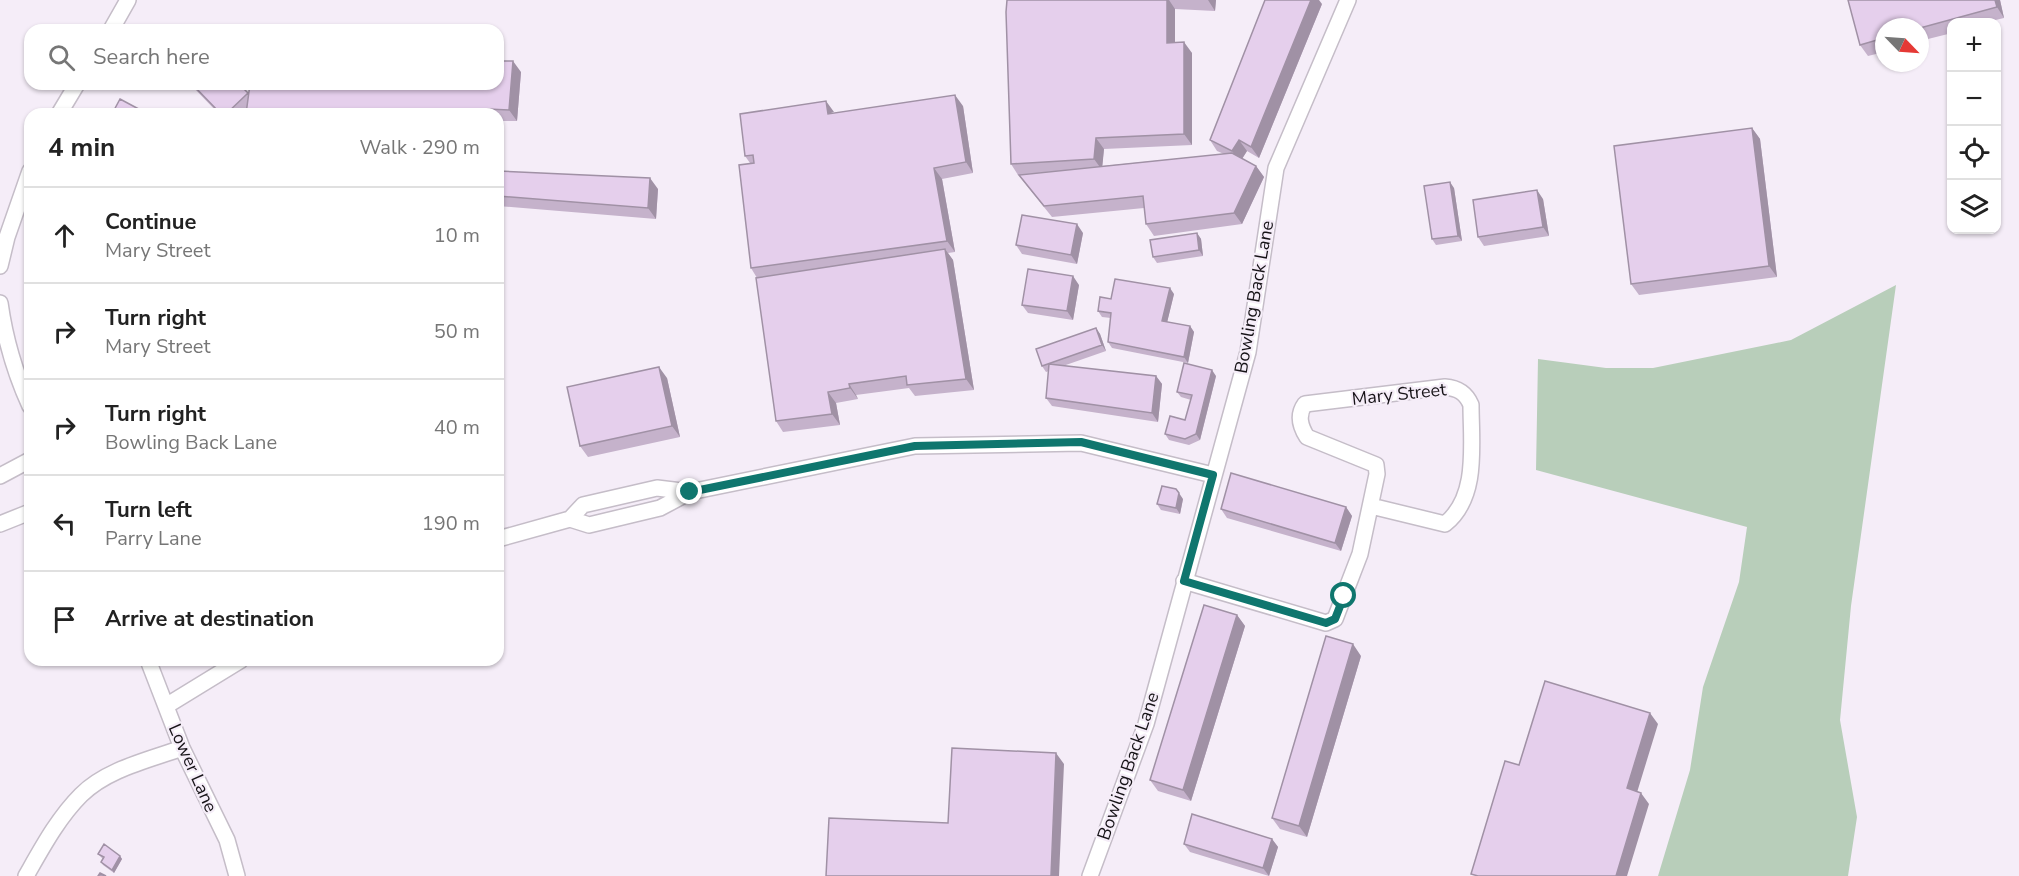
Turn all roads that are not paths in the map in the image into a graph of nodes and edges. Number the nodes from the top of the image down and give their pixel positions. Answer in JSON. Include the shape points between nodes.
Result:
{"nodes":[{"id":1,"x":128,"y":0,"type":"edge"},
{"id":2,"x":1348,"y":0,"type":"edge"},
{"id":3,"x":114,"y":24,"type":"edge"},
{"id":4,"x":73,"y":90,"type":"edge"},
{"id":5,"x":62,"y":108,"type":"edge"},
{"id":6,"x":24,"y":188,"type":"edge"},
{"id":7,"x":0,"y":266,"type":"edge"},
{"id":8,"x":0,"y":303,"type":"edge"},
{"id":9,"x":24,"y":393,"type":"edge"},
{"id":10,"x":24,"y":463,"type":"edge"},
{"id":11,"x":1213,"y":475,"type":"junction"},
{"id":12,"x":0,"y":476,"type":"edge"},
{"id":13,"x":1371,"y":506,"type":"junction"},
{"id":14,"x":24,"y":514,"type":"edge"},
{"id":15,"x":0,"y":524,"type":"edge"},
{"id":16,"x":504,"y":537,"type":"edge"},
{"id":17,"x":1184,"y":581,"type":"junction"},
{"id":18,"x":150,"y":666,"type":"edge"},
{"id":19,"x":231,"y":666,"type":"edge"},
{"id":20,"x":166,"y":706,"type":"junction"},
{"id":21,"x":182,"y":748,"type":"junction"},
{"id":22,"x":26,"y":876,"type":"edge"},
{"id":23,"x":237,"y":876,"type":"edge"},
{"id":24,"x":1090,"y":876,"type":"edge"}],
"edges":[{"from":1,"to":3,"type":"street"},
{"from":2,"to":11,"type":"street","name":"Bowling Back Lane","via":[[1276,168],[1248,352]]},
{"from":4,"to":5,"type":"street"},
{"from":6,"to":7,"type":"street"},
{"from":8,"to":9,"type":"street"},
{"from":10,"to":12,"type":"street"},
{"from":11,"to":16,"type":"street","via":[[1081,442],[915,446],[690,492],[657,488],[583,505],[570,519]]},
{"from":11,"to":17,"type":"street","name":"Bowling Back Lane"},
{"from":13,"to":13,"type":"street","name":"Mary Street","via":[[1376,465],[1307,437],[1301,429],[1300,417],[1305,404],[1445,387],[1468,396],[1471,470],[1461,508],[1445,524]]},
{"from":13,"to":17,"type":"street","name":"Mary Street","via":[[1352,575],[1335,619],[1326,623]]},
{"from":14,"to":15,"type":"street"},
{"from":17,"to":24,"type":"street","name":"Bowling Back Lane","via":[[1146,724]]},
{"from":18,"to":20,"type":"street","name":"Lower Lane"},
{"from":19,"to":20,"type":"street"},
{"from":20,"to":21,"type":"street","name":"Lower Lane"},
{"from":21,"to":22,"type":"street","via":[[131,766],[82,794]]},
{"from":21,"to":23,"type":"street","name":"Lower Lane","via":[[226,840]]}]}
